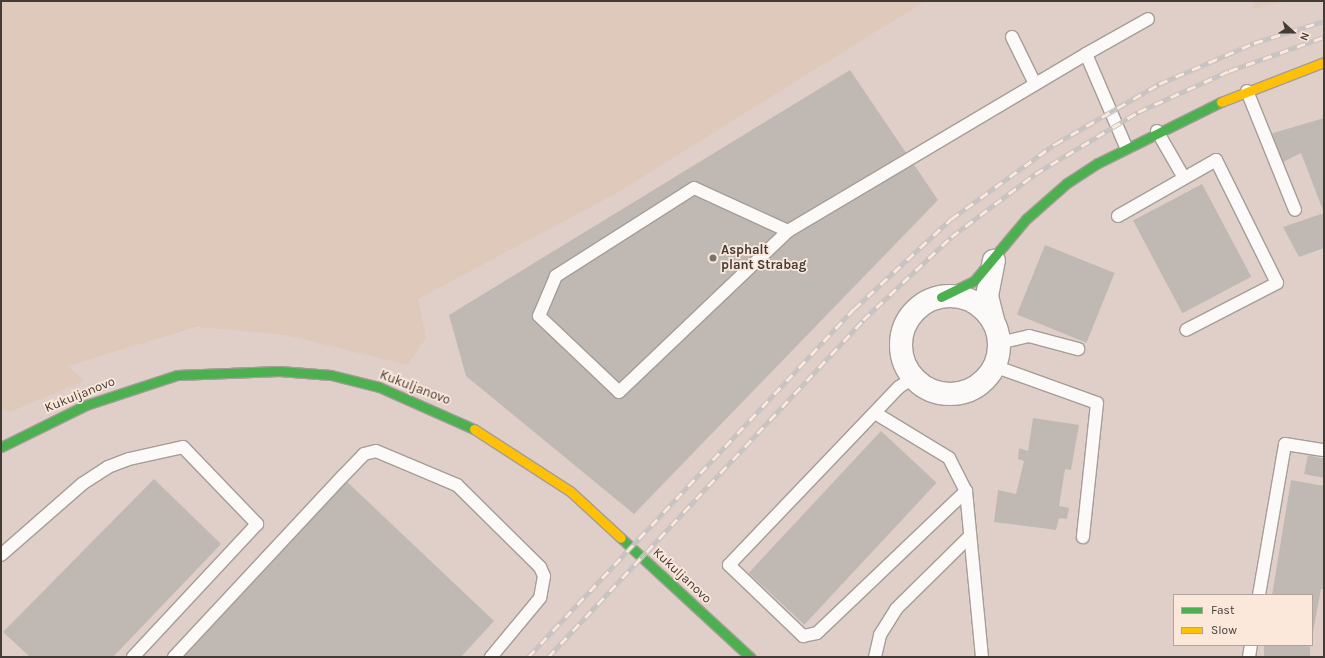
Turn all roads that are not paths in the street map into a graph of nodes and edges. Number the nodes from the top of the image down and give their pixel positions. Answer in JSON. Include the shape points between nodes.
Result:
{"nodes":[{"id":1,"x":1148,"y":19,"type":"dead end"},
{"id":2,"x":1012,"y":37,"type":"dead end"},
{"id":3,"x":1086,"y":54,"type":"junction"},
{"id":4,"x":1324,"y":62,"type":"edge"},
{"id":5,"x":1035,"y":84,"type":"junction"},
{"id":6,"x":1247,"y":91,"type":"junction"},
{"id":7,"x":1157,"y":131,"type":"junction"},
{"id":8,"x":1126,"y":147,"type":"junction"},
{"id":9,"x":1184,"y":178,"type":"junction"},
{"id":10,"x":1295,"y":210,"type":"dead end"},
{"id":11,"x":1118,"y":216,"type":"dead end"},
{"id":12,"x":788,"y":231,"type":"junction"},
{"id":13,"x":994,"y":262,"type":"junction"},
{"id":14,"x":941,"y":297,"type":"junction"},
{"id":15,"x":1186,"y":330,"type":"dead end"},
{"id":16,"x":997,"y":334,"type":"junction"},
{"id":17,"x":1078,"y":349,"type":"dead end"},
{"id":18,"x":994,"y":366,"type":"junction"},
{"id":19,"x":913,"y":378,"type":"junction"},
{"id":20,"x":875,"y":413,"type":"junction"},
{"id":21,"x":1,"y":447,"type":"edge"},
{"id":22,"x":1324,"y":450,"type":"edge"},
{"id":23,"x":966,"y":491,"type":"junction"},
{"id":24,"x":970,"y":536,"type":"junction"},
{"id":25,"x":1083,"y":537,"type":"dead end"},
{"id":26,"x":1,"y":555,"type":"edge"},
{"id":27,"x":1259,"y":594,"type":"edge"},
{"id":28,"x":1251,"y":646,"type":"edge"},
{"id":29,"x":133,"y":657,"type":"edge"},
{"id":30,"x":174,"y":657,"type":"edge"},
{"id":31,"x":491,"y":657,"type":"edge"},
{"id":32,"x":750,"y":657,"type":"edge"},
{"id":33,"x":875,"y":657,"type":"edge"},
{"id":34,"x":982,"y":657,"type":"edge"},
{"id":35,"x":1249,"y":657,"type":"edge"}],
"edges":[{"from":1,"to":3,"type":"lane"},
{"from":2,"to":5,"type":"lane"},
{"from":3,"to":5,"type":"lane"},
{"from":3,"to":8,"type":"lane"},
{"from":4,"to":6,"type":"main road"},
{"from":5,"to":12,"type":"lane"},
{"from":6,"to":7,"type":"main road"},
{"from":6,"to":10,"type":"lane"},
{"from":7,"to":8,"type":"main road"},
{"from":7,"to":9,"type":"lane"},
{"from":8,"to":13,"type":"main road","via":[[1066,183],[1042,203]]},
{"from":9,"to":11,"type":"lane"},
{"from":9,"to":15,"type":"lane","via":[[1216,160],[1276,283]]},
{"from":12,"to":12,"type":"lane","via":[[619,392],[539,316],[556,276],[694,188]]},
{"from":13,"to":14,"type":"main road","via":[[974,281]]},
{"from":13,"to":16,"type":"street","via":[[987,296]]},
{"from":14,"to":16,"type":"street","via":[[958,297],[975,303]]},
{"from":14,"to":19,"type":"street","via":[[918,308],[903,330],[902,355]]},
{"from":16,"to":17,"type":"lane","via":[[1030,336]]},
{"from":16,"to":18,"type":"street"},
{"from":18,"to":19,"type":"street","via":[[978,386],[954,394],[934,392]]},
{"from":18,"to":25,"type":"lane","via":[[1097,402]]},
{"from":19,"to":20,"type":"lane"},
{"from":20,"to":23,"type":"lane","via":[[949,458]]},
{"from":20,"to":23,"type":"lane","via":[[729,565],[803,636],[817,634]]},
{"from":21,"to":32,"type":"main road","name":"Kukuljanovo","via":[[86,405],[177,375],[279,371],[330,375],[379,387],[464,423],[536,466],[570,491]]},
{"from":22,"to":27,"type":"lane","via":[[1285,444]]},
{"from":23,"to":24,"type":"lane"},
{"from":24,"to":33,"type":"lane","via":[[896,609],[880,635]]},
{"from":24,"to":34,"type":"lane"},
{"from":26,"to":29,"type":"lane","via":[[82,484],[108,467],[129,459],[183,447],[257,524]]},
{"from":28,"to":35,"type":"lane"},
{"from":30,"to":31,"type":"lane","via":[[342,476],[364,454],[376,450],[457,485],[540,567],[544,576],[540,598]]}]}
